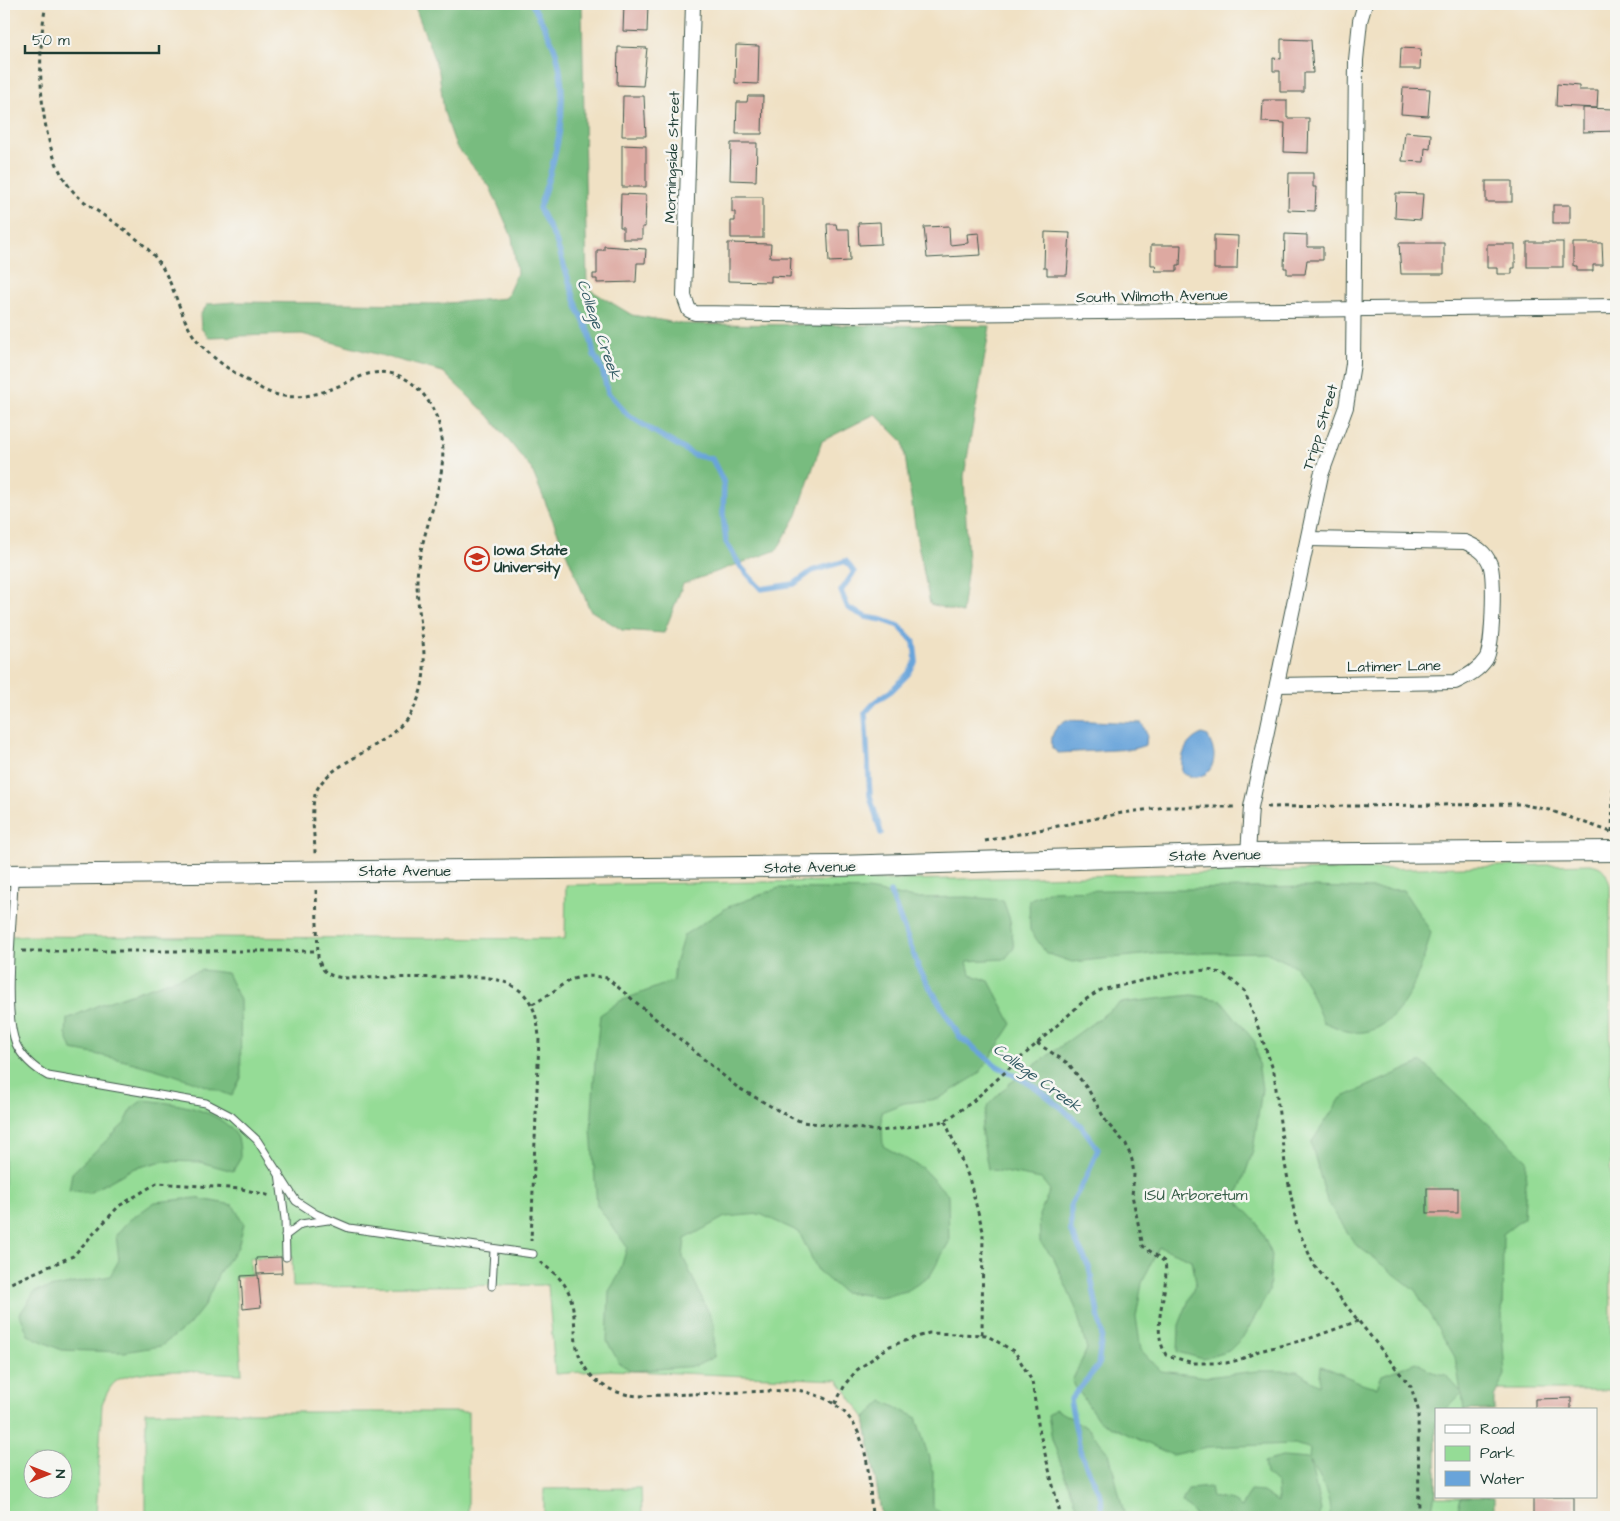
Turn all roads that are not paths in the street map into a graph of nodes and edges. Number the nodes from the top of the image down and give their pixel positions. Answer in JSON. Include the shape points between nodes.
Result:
{"nodes":[{"id":1,"x":693,"y":4,"type":"edge"},
{"id":2,"x":1365,"y":4,"type":"edge"},
{"id":3,"x":1616,"y":306,"type":"edge"},
{"id":4,"x":1354,"y":309,"type":"junction"},
{"id":5,"x":689,"y":310,"type":"joint"},
{"id":6,"x":1308,"y":539,"type":"junction"},
{"id":7,"x":1277,"y":685,"type":"junction"},
{"id":8,"x":1615,"y":839,"type":"edge"},
{"id":9,"x":1248,"y":854,"type":"junction"},
{"id":10,"x":9,"y":875,"type":"edge"},
{"id":11,"x":278,"y":1170,"type":"junction"},
{"id":12,"x":331,"y":1220,"type":"junction"},
{"id":13,"x":285,"y":1236,"type":"junction"},
{"id":14,"x":494,"y":1250,"type":"junction"},
{"id":15,"x":533,"y":1254,"type":"road end"},
{"id":16,"x":286,"y":1257,"type":"dead end"},
{"id":17,"x":492,"y":1286,"type":"dead end"}],
"edges":[{"from":1,"to":5,"type":"street","name":"Morningside Street","via":[[684,296]]},
{"from":2,"to":4,"type":"street","name":"Tripp Street","via":[[1356,60]]},
{"from":3,"to":4,"type":"street","name":"South Wilmoth Avenue"},
{"from":4,"to":5,"type":"street","name":"South Wilmoth Avenue","via":[[859,315],[704,314]]},
{"from":4,"to":6,"type":"street","name":"Tripp Street","via":[[1346,408],[1321,475]]},
{"from":6,"to":7,"type":"street","name":"Tripp Street"},
{"from":6,"to":7,"type":"street","name":"Latimer Lane","via":[[1465,542],[1482,551],[1490,564],[1492,641],[1487,658],[1476,671],[1455,682]]},
{"from":7,"to":9,"type":"street","name":"Tripp Street","via":[[1251,807]]},
{"from":8,"to":9,"type":"street","name":"State Avenue"},
{"from":9,"to":10,"type":"street","name":"State Avenue","via":[[837,866]]},
{"from":10,"to":11,"type":"lane","via":[[12,951],[9,1011],[16,1044],[30,1066],[48,1076],[206,1103],[231,1116],[257,1140]]},
{"from":11,"to":12,"type":"lane","via":[[296,1201]]},
{"from":11,"to":13,"type":"lane"},
{"from":12,"to":13,"type":"lane","via":[[301,1224]]},
{"from":12,"to":14,"type":"lane","via":[[349,1228]]},
{"from":13,"to":16,"type":"lane"},
{"from":14,"to":15,"type":"lane"},
{"from":14,"to":17,"type":"lane"}]}
